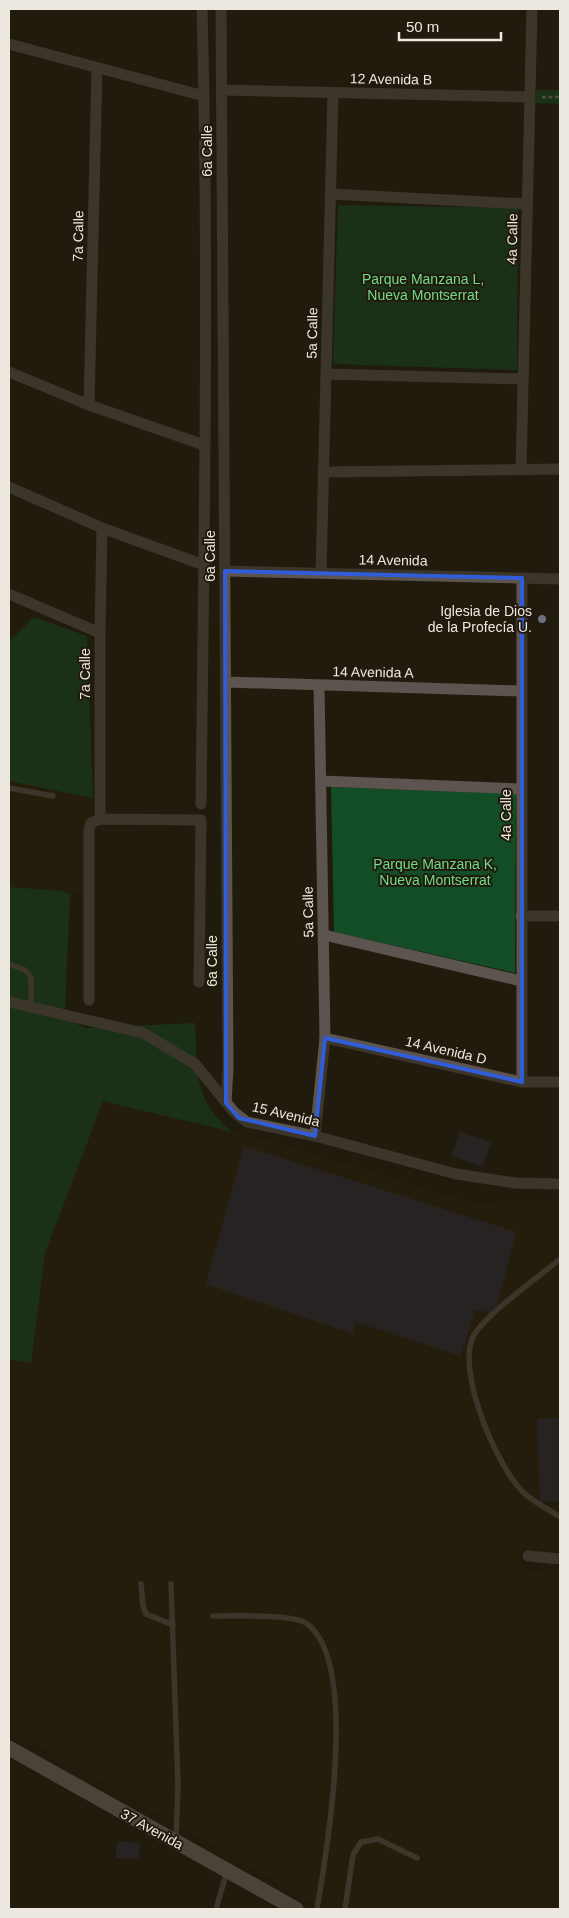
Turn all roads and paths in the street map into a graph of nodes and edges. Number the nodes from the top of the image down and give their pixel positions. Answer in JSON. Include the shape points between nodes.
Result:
{"nodes":[{"id":1,"x":202,"y":9,"type":"edge"},
{"id":2,"x":221,"y":9,"type":"edge"},
{"id":3,"x":532,"y":9,"type":"edge"},
{"id":4,"x":9,"y":44,"type":"edge"},
{"id":5,"x":97,"y":68,"type":"junction"},
{"id":6,"x":222,"y":90,"type":"junction"},
{"id":7,"x":333,"y":93,"type":"junction"},
{"id":8,"x":204,"y":96,"type":"junction"},
{"id":9,"x":530,"y":97,"type":"junction"},
{"id":10,"x":560,"y":97,"type":"edge"},
{"id":11,"x":330,"y":194,"type":"junction"},
{"id":12,"x":528,"y":204,"type":"junction"},
{"id":13,"x":9,"y":372,"type":"edge"},
{"id":14,"x":326,"y":374,"type":"junction"},
{"id":15,"x":523,"y":379,"type":"junction"},
{"id":16,"x":89,"y":405,"type":"junction"},
{"id":17,"x":204,"y":446,"type":"junction"},
{"id":18,"x":560,"y":469,"type":"edge"},
{"id":19,"x":521,"y":470,"type":"junction"},
{"id":20,"x":323,"y":472,"type":"junction"},
{"id":21,"x":9,"y":487,"type":"edge"},
{"id":22,"x":102,"y":528,"type":"junction"},
{"id":23,"x":204,"y":566,"type":"junction"},
{"id":24,"x":225,"y":571,"type":"junction"},
{"id":25,"x":321,"y":573,"type":"junction"},
{"id":26,"x":522,"y":578,"type":"junction"},
{"id":27,"x":560,"y":579,"type":"edge"},
{"id":28,"x":9,"y":594,"type":"edge"},
{"id":29,"x":100,"y":633,"type":"junction"},
{"id":30,"x":226,"y":682,"type":"junction"},
{"id":31,"x":320,"y":686,"type":"junction"},
{"id":32,"x":521,"y":691,"type":"junction"},
{"id":33,"x":321,"y":781,"type":"junction"},
{"id":34,"x":9,"y":788,"type":"edge"},
{"id":35,"x":521,"y":788,"type":"junction"},
{"id":36,"x":53,"y":796,"type":"dead end"},
{"id":37,"x":201,"y":804,"type":"dead end"},
{"id":38,"x":100,"y":819,"type":"junction"},
{"id":39,"x":521,"y":916,"type":"junction"},
{"id":40,"x":560,"y":916,"type":"edge"},
{"id":41,"x":324,"y":935,"type":"junction"},
{"id":42,"x":9,"y":964,"type":"edge"},
{"id":43,"x":521,"y":981,"type":"junction"},
{"id":44,"x":199,"y":982,"type":"dead end"},
{"id":45,"x":89,"y":1000,"type":"dead end"},
{"id":46,"x":9,"y":1002,"type":"edge"},
{"id":47,"x":31,"y":1007,"type":"junction"},
{"id":48,"x":326,"y":1038,"type":"junction"},
{"id":49,"x":522,"y":1082,"type":"junction"},
{"id":50,"x":560,"y":1082,"type":"edge"},
{"id":51,"x":226,"y":1103,"type":"junction"},
{"id":52,"x":315,"y":1136,"type":"junction"},
{"id":53,"x":560,"y":1184,"type":"edge"},
{"id":54,"x":560,"y":1259,"type":"edge"},
{"id":55,"x":560,"y":1517,"type":"edge"},
{"id":56,"x":528,"y":1556,"type":"dead end"},
{"id":57,"x":560,"y":1559,"type":"edge"},
{"id":58,"x":141,"y":1584,"type":"dead end"},
{"id":59,"x":171,"y":1584,"type":"dead end"},
{"id":60,"x":212,"y":1616,"type":"dead end"},
{"id":61,"x":172,"y":1625,"type":"junction"},
{"id":62,"x":9,"y":1748,"type":"edge"},
{"id":63,"x":176,"y":1842,"type":"junction"},
{"id":64,"x":417,"y":1858,"type":"dead end"},
{"id":65,"x":227,"y":1871,"type":"junction"},
{"id":66,"x":216,"y":1909,"type":"edge"},
{"id":67,"x":296,"y":1909,"type":"edge"},
{"id":68,"x":317,"y":1909,"type":"edge"},
{"id":69,"x":345,"y":1909,"type":"edge"}],
"edges":[{"from":1,"to":8,"type":"street","name":"6a Calle"},
{"from":2,"to":6,"type":"street","name":"6a Calle"},
{"from":3,"to":9,"type":"street","name":"4a Calle"},
{"from":4,"to":5,"type":"street"},
{"from":5,"to":8,"type":"street"},
{"from":5,"to":16,"type":"street","name":"7a Calle"},
{"from":6,"to":7,"type":"street","name":"12 Avenida B"},
{"from":6,"to":24,"type":"street","name":"6a Calle"},
{"from":7,"to":9,"type":"street","name":"12 Avenida B"},
{"from":7,"to":11,"type":"street","name":"5a Calle"},
{"from":8,"to":17,"type":"street","name":"6a Calle"},
{"from":9,"to":10,"type":"path"},
{"from":9,"to":12,"type":"street","name":"4a Calle"},
{"from":11,"to":12,"type":"street"},
{"from":11,"to":14,"type":"street","name":"5a Calle"},
{"from":12,"to":15,"type":"street","name":"4a Calle"},
{"from":13,"to":16,"type":"street"},
{"from":14,"to":15,"type":"street"},
{"from":14,"to":20,"type":"street","name":"5a Calle"},
{"from":15,"to":19,"type":"street","name":"4a Calle"},
{"from":16,"to":17,"type":"street"},
{"from":17,"to":23,"type":"street","name":"6a Calle"},
{"from":18,"to":19,"type":"street"},
{"from":19,"to":20,"type":"street"},
{"from":20,"to":25,"type":"street","name":"5a Calle"},
{"from":21,"to":22,"type":"street"},
{"from":22,"to":23,"type":"street"},
{"from":22,"to":29,"type":"street","name":"7a Calle"},
{"from":23,"to":37,"type":"street","name":"6a Calle"},
{"from":24,"to":25,"type":"street","name":"14 Avenida"},
{"from":24,"to":30,"type":"street","name":"6a Calle"},
{"from":25,"to":26,"type":"street","name":"14 Avenida"},
{"from":26,"to":27,"type":"street","name":"14 Avenida"},
{"from":26,"to":32,"type":"street","name":"4a Calle"},
{"from":28,"to":29,"type":"street"},
{"from":29,"to":38,"type":"street","name":"7a Calle"},
{"from":30,"to":31,"type":"street","name":"14 Avenida A"},
{"from":30,"to":51,"type":"street","name":"6a Calle"},
{"from":31,"to":32,"type":"street","name":"14 Avenida A"},
{"from":31,"to":33,"type":"street","name":"5a Calle"},
{"from":32,"to":35,"type":"street","name":"4a Calle"},
{"from":33,"to":35,"type":"street"},
{"from":33,"to":41,"type":"street","name":"5a Calle"},
{"from":34,"to":36,"type":"lane"},
{"from":35,"to":39,"type":"street","name":"4a Calle"},
{"from":38,"to":44,"type":"street","name":"6a Calle","via":[[201,820]]},
{"from":38,"to":45,"type":"street","via":[[91,823],[89,829]]},
{"from":39,"to":40,"type":"street"},
{"from":39,"to":43,"type":"street","name":"4a Calle"},
{"from":41,"to":43,"type":"street"},
{"from":41,"to":48,"type":"street","name":"5a Calle"},
{"from":42,"to":47,"type":"lane","via":[[25,970],[31,977]]},
{"from":43,"to":49,"type":"street","name":"4a Calle"},
{"from":46,"to":47,"type":"street","name":"15 Avenida"},
{"from":47,"to":51,"type":"street","name":"15 Avenida","via":[[143,1033],[195,1064]]},
{"from":48,"to":49,"type":"street","name":"14 Avenida D"},
{"from":48,"to":52,"type":"street","name":"5a Calle"},
{"from":49,"to":50,"type":"street","name":"14 Avenida D"},
{"from":51,"to":52,"type":"street","name":"15 Avenida","via":[[247,1122]]},
{"from":52,"to":53,"type":"street","name":"15 Avenida","via":[[456,1174]]},
{"from":54,"to":55,"type":"lane","via":[[479,1327],[470,1344],[470,1367],[479,1410],[500,1461],[525,1494]]},
{"from":56,"to":57,"type":"street"},
{"from":58,"to":61,"type":"lane","via":[[146,1614]]},
{"from":59,"to":61,"type":"lane"},
{"from":60,"to":68,"type":"lane","via":[[297,1618],[314,1630],[325,1648],[332,1670],[337,1742]]},
{"from":61,"to":63,"type":"lane","via":[[178,1784]]},
{"from":62,"to":63,"type":"street","name":"37 Avenida"},
{"from":63,"to":65,"type":"street","name":"37 Avenida"},
{"from":64,"to":69,"type":"lane","via":[[378,1839],[361,1842],[353,1855]]},
{"from":65,"to":66,"type":"lane"},
{"from":65,"to":67,"type":"street","name":"37 Avenida"}]}
